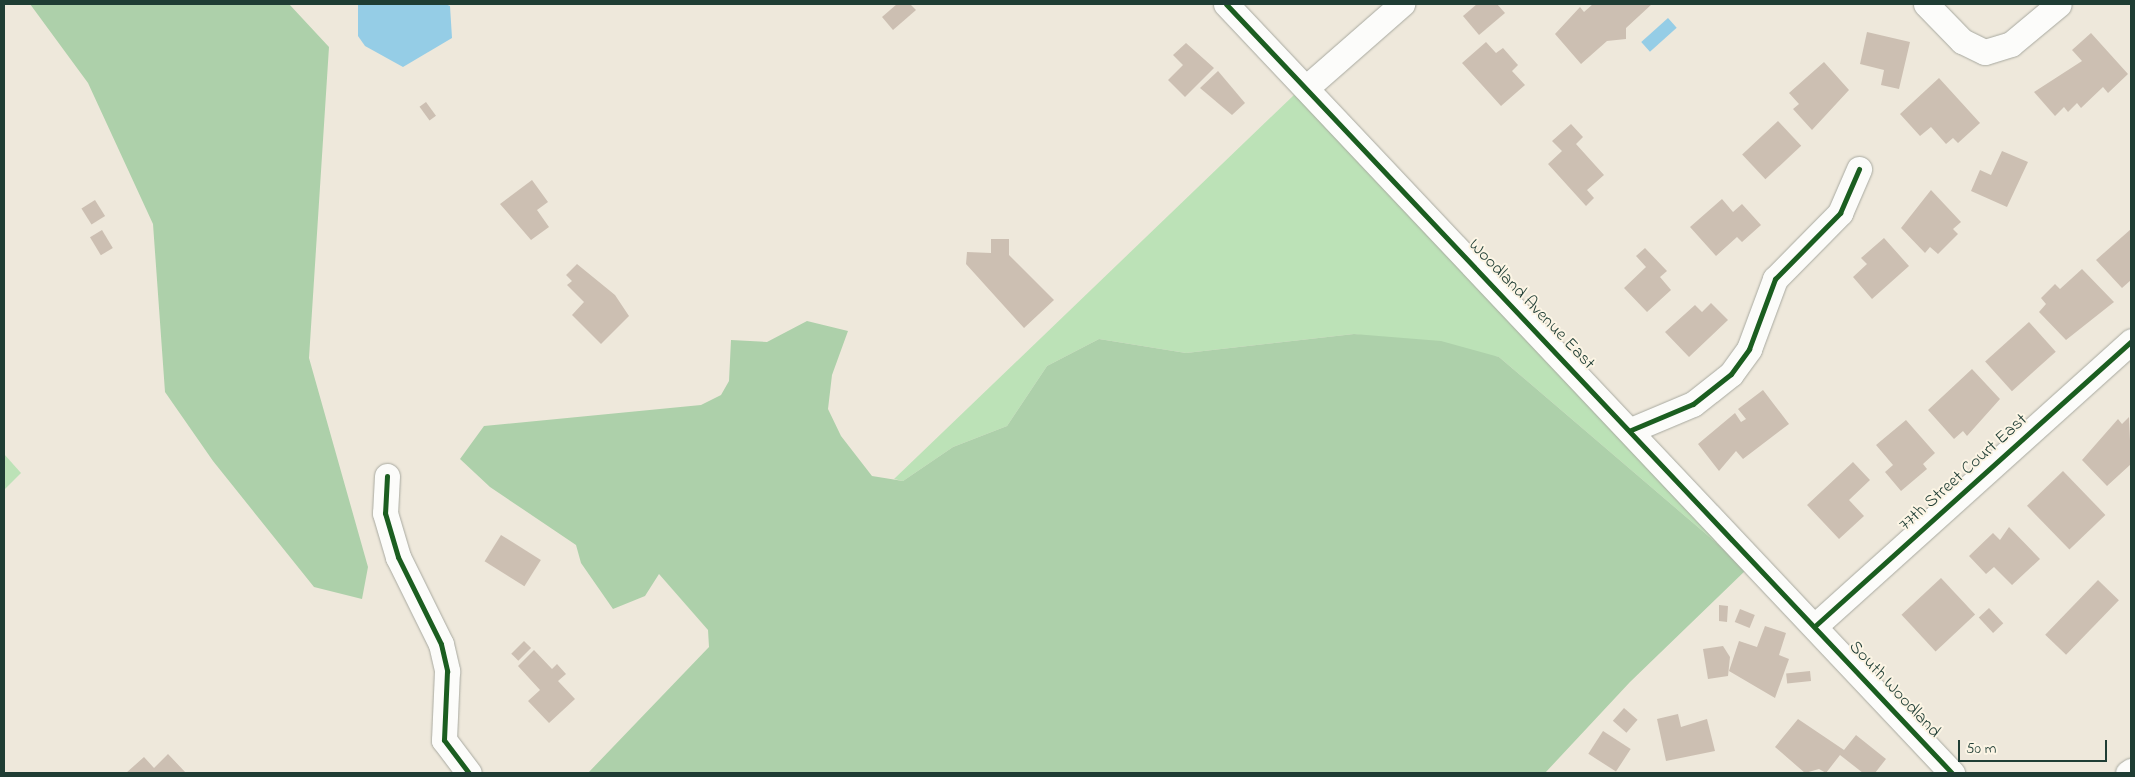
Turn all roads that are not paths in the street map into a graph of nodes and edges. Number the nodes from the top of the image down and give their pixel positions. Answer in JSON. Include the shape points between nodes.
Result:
{"nodes":[{"id":1,"x":1226,"y":4,"type":"edge"},
{"id":2,"x":1402,"y":4,"type":"edge"},
{"id":3,"x":1926,"y":4,"type":"edge"},
{"id":4,"x":2059,"y":4,"type":"edge"},
{"id":5,"x":1306,"y":88,"type":"junction"},
{"id":6,"x":1859,"y":169,"type":"dead end"},
{"id":7,"x":2131,"y":341,"type":"edge"},
{"id":8,"x":1631,"y":430,"type":"junction"},
{"id":9,"x":387,"y":476,"type":"dead end"},
{"id":10,"x":1816,"y":625,"type":"junction"},
{"id":11,"x":469,"y":773,"type":"edge"},
{"id":12,"x":1952,"y":773,"type":"edge"}],
"edges":[{"from":1,"to":5,"type":"street","name":"Woodland Avenue East"},
{"from":2,"to":5,"type":"street"},
{"from":3,"to":4,"type":"street","via":[[1962,41],[1985,52],[2011,44]]},
{"from":5,"to":8,"type":"street","name":"Woodland Avenue East"},
{"from":6,"to":8,"type":"street","via":[[1840,213],[1775,279],[1749,349],[1731,374],[1693,404]]},
{"from":7,"to":10,"type":"street","name":"77th Street Court East"},
{"from":8,"to":10,"type":"street","name":"Woodland Avenue East"},
{"from":9,"to":11,"type":"street","via":[[385,513],[398,557],[431,621],[445,662],[444,740]]},
{"from":10,"to":12,"type":"street","name":"South Woodland"}]}
